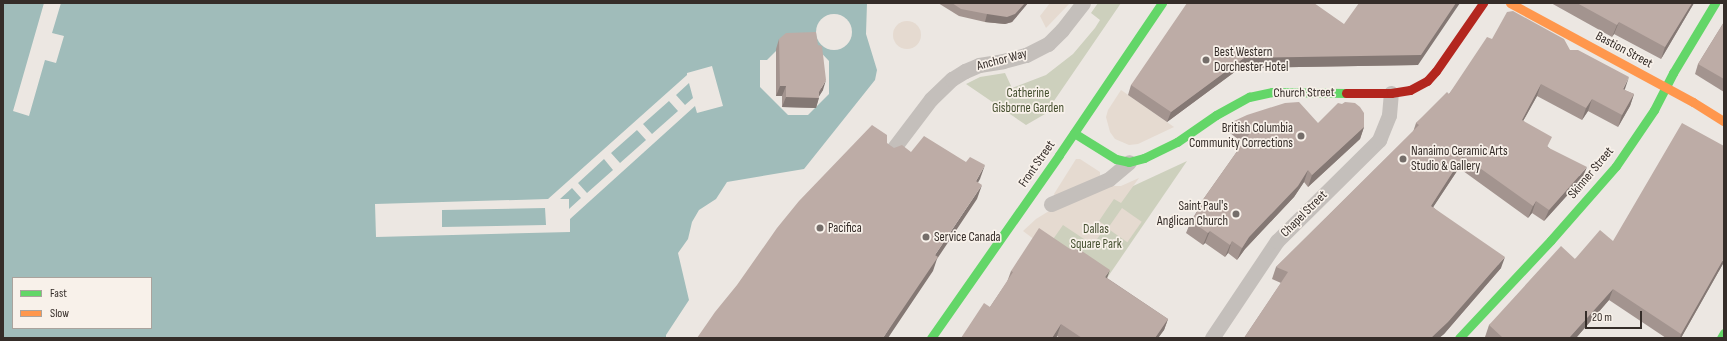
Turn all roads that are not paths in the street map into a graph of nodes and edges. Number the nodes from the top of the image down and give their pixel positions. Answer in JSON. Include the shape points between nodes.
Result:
{"nodes":[{"id":1,"x":1083,"y":3,"type":"edge"},
{"id":2,"x":1162,"y":3,"type":"edge"},
{"id":3,"x":1483,"y":3,"type":"edge"},
{"id":4,"x":1510,"y":3,"type":"edge"},
{"id":5,"x":1716,"y":3,"type":"edge"},
{"id":6,"x":1665,"y":87,"type":"junction"},
{"id":7,"x":1391,"y":92,"type":"junction"},
{"id":8,"x":1724,"y":121,"type":"edge"},
{"id":9,"x":1074,"y":133,"type":"junction"},
{"id":10,"x":890,"y":153,"type":"edge"},
{"id":11,"x":1129,"y":162,"type":"junction"},
{"id":12,"x":1051,"y":204,"type":"dead end"},
{"id":13,"x":1724,"y":333,"type":"edge"},
{"id":14,"x":931,"y":338,"type":"edge"},
{"id":15,"x":1212,"y":338,"type":"edge"},
{"id":16,"x":1459,"y":338,"type":"edge"},
{"id":17,"x":1721,"y":338,"type":"edge"}],
"edges":[{"from":1,"to":10,"type":"street","name":"Anchor Way","via":[[1048,44],[1026,55],[1003,62],[979,65],[952,79],[931,99]]},
{"from":2,"to":9,"type":"main road","name":"Front Street"},
{"from":3,"to":7,"type":"main road","name":"Church Street","via":[[1436,71],[1423,84],[1410,90]]},
{"from":4,"to":6,"type":"main road","name":"Bastion Street"},
{"from":5,"to":6,"type":"main road","name":"Skinner Street"},
{"from":6,"to":8,"type":"main road","name":"Bastion Street"},
{"from":6,"to":16,"type":"main road","name":"Skinner Street","via":[[1654,110],[1616,166]]},
{"from":7,"to":11,"type":"main road","name":"Church Street","via":[[1272,92],[1249,97],[1216,115],[1177,142],[1144,158]]},
{"from":7,"to":15,"type":"street","name":"Chapel Street","via":[[1388,115],[1379,140],[1277,241]]},
{"from":9,"to":11,"type":"main road","via":[[1116,159]]},
{"from":9,"to":14,"type":"main road","name":"Front Street"},
{"from":11,"to":12,"type":"street","name":"Church Street","via":[[1109,179]]},
{"from":13,"to":17,"type":"main road"}]}
